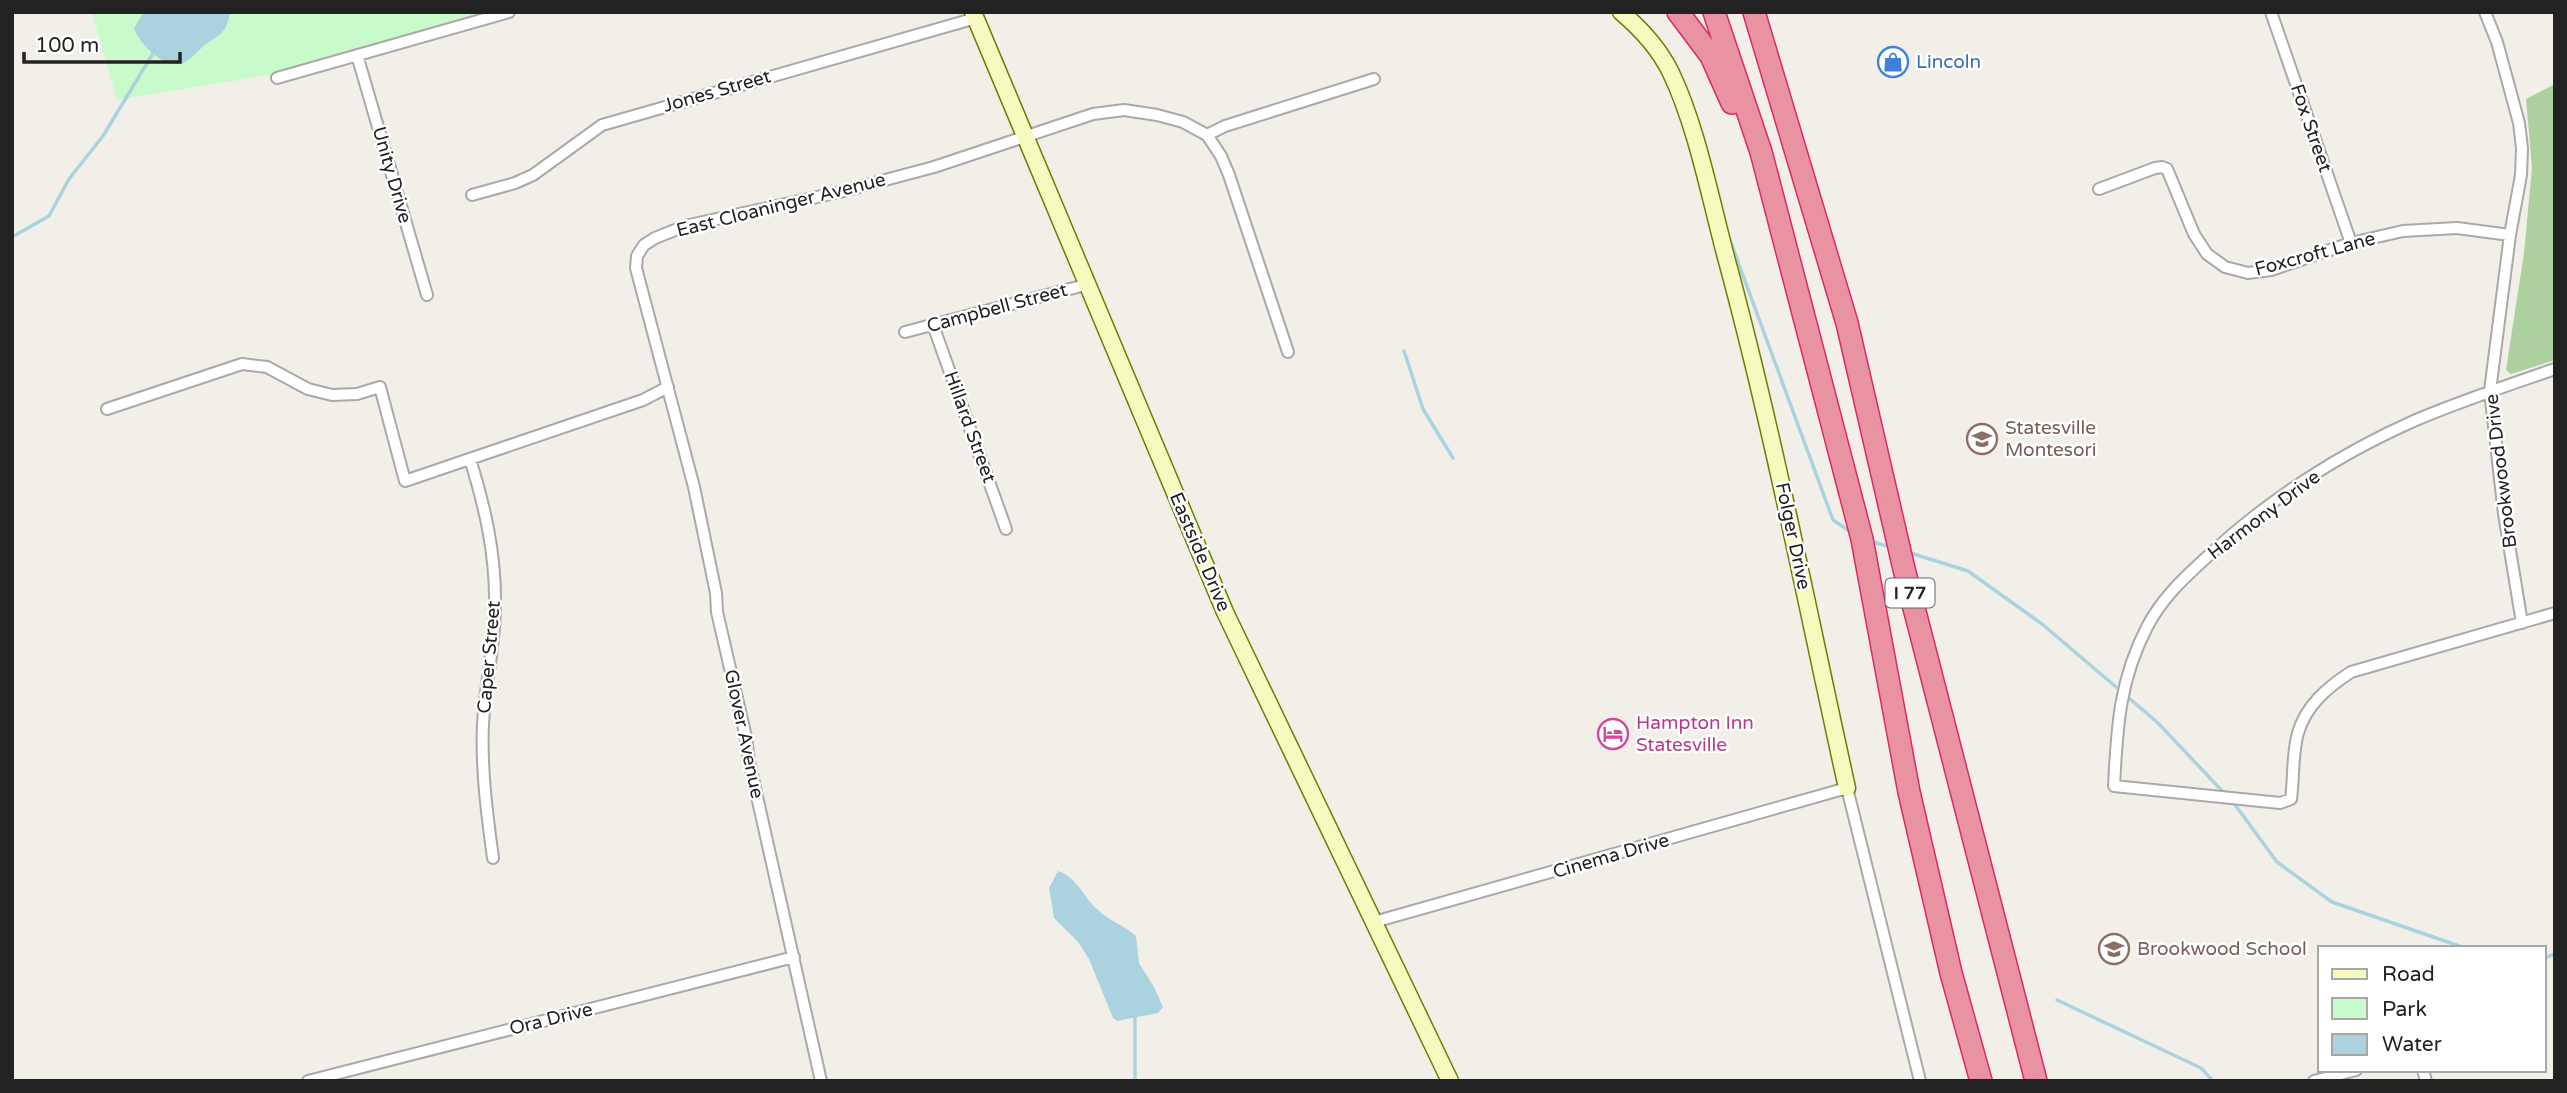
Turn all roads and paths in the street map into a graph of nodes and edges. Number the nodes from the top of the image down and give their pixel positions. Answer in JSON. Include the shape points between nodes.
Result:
{"nodes":[{"id":1,"x":509,"y":12,"type":"edge"},
{"id":2,"x":1620,"y":12,"type":"edge"},
{"id":3,"x":1678,"y":12,"type":"edge"},
{"id":4,"x":1714,"y":12,"type":"edge"},
{"id":5,"x":1747,"y":12,"type":"edge"},
{"id":6,"x":1754,"y":12,"type":"edge"},
{"id":7,"x":2271,"y":12,"type":"edge"},
{"id":8,"x":2486,"y":12,"type":"edge"},
{"id":9,"x":975,"y":15,"type":"edge"},
{"id":10,"x":356,"y":55,"type":"junction"},
{"id":11,"x":1773,"y":76,"type":"junction"},
{"id":12,"x":278,"y":78,"type":"dead end"},
{"id":13,"x":1374,"y":79,"type":"dead end"},
{"id":14,"x":1207,"y":135,"type":"junction"},
{"id":15,"x":1025,"y":137,"type":"junction"},
{"id":16,"x":2099,"y":189,"type":"dead end"},
{"id":17,"x":472,"y":195,"type":"dead end"},
{"id":18,"x":2510,"y":234,"type":"junction"},
{"id":19,"x":2351,"y":243,"type":"junction"},
{"id":20,"x":1089,"y":284,"type":"junction"},
{"id":21,"x":427,"y":295,"type":"dead end"},
{"id":22,"x":933,"y":325,"type":"junction"},
{"id":23,"x":905,"y":332,"type":"dead end"},
{"id":24,"x":1289,"y":352,"type":"dead end"},
{"id":25,"x":2555,"y":369,"type":"edge"},
{"id":26,"x":1822,"y":386,"type":"junction"},
{"id":27,"x":668,"y":387,"type":"junction"},
{"id":28,"x":2490,"y":391,"type":"junction"},
{"id":29,"x":107,"y":410,"type":"dead end"},
{"id":30,"x":470,"y":459,"type":"junction"},
{"id":31,"x":1006,"y":529,"type":"dead end"},
{"id":32,"x":2555,"y":613,"type":"edge"},
{"id":33,"x":2522,"y":623,"type":"junction"},
{"id":34,"x":1847,"y":788,"type":"junction"},
{"id":35,"x":494,"y":858,"type":"dead end"},
{"id":36,"x":1374,"y":922,"type":"junction"},
{"id":37,"x":793,"y":957,"type":"junction"},
{"id":38,"x":2348,"y":1072,"type":"edge"},
{"id":39,"x":308,"y":1081,"type":"edge"},
{"id":40,"x":821,"y":1081,"type":"edge"},
{"id":41,"x":1450,"y":1081,"type":"edge"},
{"id":42,"x":1920,"y":1081,"type":"edge"},
{"id":43,"x":1981,"y":1081,"type":"edge"},
{"id":44,"x":2036,"y":1081,"type":"edge"},
{"id":45,"x":2314,"y":1081,"type":"edge"}],
"edges":[{"from":1,"to":10,"type":"street"},
{"from":2,"to":34,"type":"street","name":"Folger Drive","via":[[1671,71],[1693,135],[1778,462]]},
{"from":3,"to":26,"type":"highway","via":[[1711,56],[1735,110]]},
{"from":4,"to":26,"type":"highway","number":"I 77","via":[[1761,152]]},
{"from":5,"to":11,"type":"highway","number":"I 77"},
{"from":6,"to":11,"type":"highway"},
{"from":7,"to":19,"type":"street","name":"Fox Street"},
{"from":8,"to":18,"type":"street","name":"Brookwood Drive","via":[[2522,148]]},
{"from":9,"to":15,"type":"street","name":"Eastside Drive"},
{"from":9,"to":17,"type":"street","name":"Jones Street","via":[[610,122],[589,132],[533,175]]},
{"from":10,"to":12,"type":"street"},
{"from":10,"to":21,"type":"street","name":"Unity Drive"},
{"from":11,"to":44,"type":"highway","number":"I 77","via":[[1847,323],[1904,569]]},
{"from":13,"to":14,"type":"street","via":[[1225,125]]},
{"from":14,"to":15,"type":"street","name":"East Cloaninger Avenue","via":[[1183,122],[1124,110],[1093,114]]},
{"from":14,"to":24,"type":"street","via":[[1230,174]]},
{"from":15,"to":20,"type":"street","name":"Eastside Drive"},
{"from":15,"to":27,"type":"street","name":"East Cloaninger Avenue","via":[[840,192],[685,226],[644,245],[636,268]]},
{"from":16,"to":19,"type":"street","name":"Foxcroft Lane","via":[[2167,169],[2207,254],[2225,267],[2248,273],[2271,270]]},
{"from":18,"to":19,"type":"street","name":"Foxcroft Lane","via":[[2403,231]]},
{"from":18,"to":28,"type":"street","name":"Brookwood Drive"},
{"from":20,"to":22,"type":"street","name":"Campbell Street"},
{"from":20,"to":36,"type":"street","name":"Eastside Drive","via":[[1225,612]]},
{"from":22,"to":23,"type":"street","name":"Campbell Street"},
{"from":22,"to":31,"type":"street","name":"Hillard Street"},
{"from":25,"to":28,"type":"street","name":"Harmony Drive"},
{"from":26,"to":43,"type":"highway","number":"I 77","via":[[1862,539],[1909,792]]},
{"from":27,"to":30,"type":"street","via":[[643,400]]},
{"from":27,"to":37,"type":"street","name":"Glover Avenue","via":[[694,487]]},
{"from":28,"to":33,"type":"street","name":"Brookwood Drive"},
{"from":28,"to":33,"type":"street","name":"Harmony Drive","via":[[2414,421],[2285,493],[2227,538],[2170,592],[2147,626],[2129,668],[2118,712],[2113,786],[2280,803],[2291,799],[2298,733],[2309,709],[2326,689],[2351,672]]},
{"from":29,"to":30,"type":"street","via":[[242,363],[267,367],[308,389],[332,394],[380,387],[405,481]]},
{"from":30,"to":35,"type":"street","name":"Caper Street","via":[[485,507],[493,557],[495,608],[483,725],[484,792]]},
{"from":32,"to":33,"type":"street"},
{"from":34,"to":36,"type":"street","name":"Cinema Drive"},
{"from":34,"to":42,"type":"street","name":"Folger Drive"},
{"from":36,"to":41,"type":"street","name":"Eastside Drive"},
{"from":37,"to":39,"type":"street","name":"Ora Drive"},
{"from":37,"to":40,"type":"street","name":"Glover Avenue"},
{"from":38,"to":45,"type":"street"}]}
